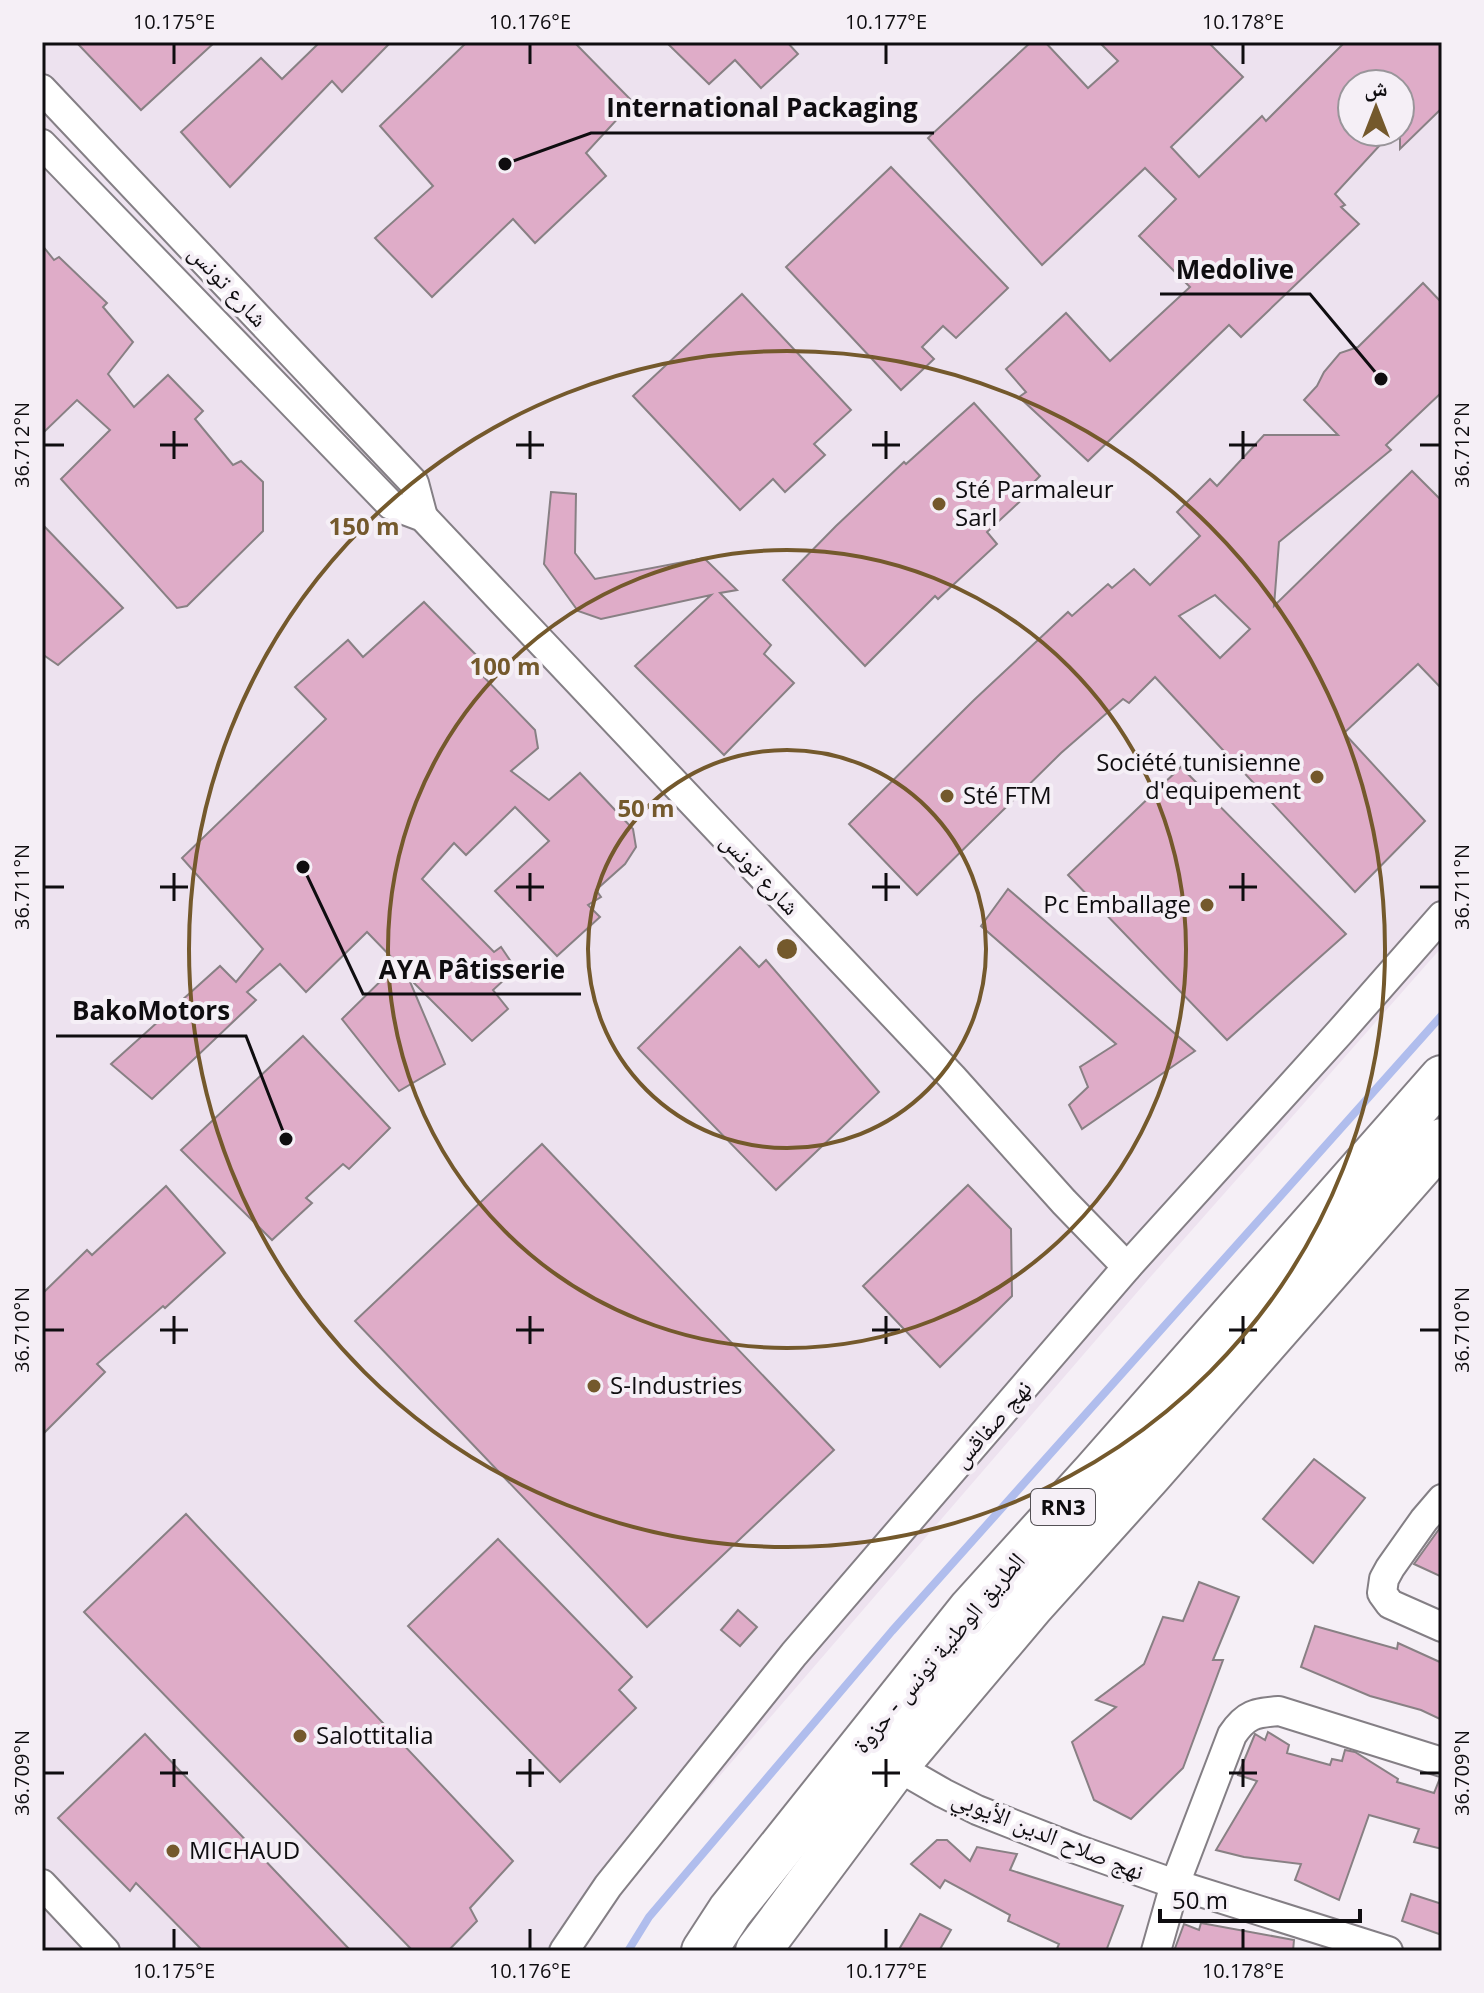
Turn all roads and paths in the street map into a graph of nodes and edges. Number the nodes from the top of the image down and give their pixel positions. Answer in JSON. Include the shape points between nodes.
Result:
{"nodes":[{"id":1,"x":42,"y":89,"type":"edge"},
{"id":2,"x":42,"y":144,"type":"edge"},
{"id":3,"x":423,"y":517,"type":"junction"},
{"id":4,"x":1442,"y":916,"type":"edge"},
{"id":5,"x":1442,"y":1078,"type":"edge"},
{"id":6,"x":1442,"y":1141,"type":"edge"},
{"id":7,"x":1127,"y":1267,"type":"junction"},
{"id":8,"x":1442,"y":1499,"type":"edge"},
{"id":9,"x":1442,"y":1627,"type":"edge"},
{"id":10,"x":878,"y":1755,"type":"junction"},
{"id":11,"x":1442,"y":1762,"type":"edge"},
{"id":12,"x":42,"y":1884,"type":"edge"},
{"id":13,"x":1175,"y":1884,"type":"junction"},
{"id":14,"x":105,"y":1951,"type":"edge"},
{"id":15,"x":564,"y":1951,"type":"edge"},
{"id":16,"x":704,"y":1951,"type":"edge"},
{"id":17,"x":760,"y":1951,"type":"edge"},
{"id":18,"x":1156,"y":1951,"type":"edge"},
{"id":19,"x":1388,"y":1951,"type":"edge"}],
"edges":[{"from":1,"to":3,"type":"street","name":"شارع تونس","via":[[414,483]]},
{"from":2,"to":3,"type":"street","name":"شارع تونس","via":[[391,505]]},
{"from":3,"to":7,"type":"street","name":"شارع تونس"},
{"from":4,"to":7,"type":"street","name":"نهج صفاقس"},
{"from":5,"to":10,"type":"main road","name":"الطريق الوطنية تونس - حزوة","number":"RN3","via":[[971,1609]]},
{"from":6,"to":10,"type":"main road","name":"الطريق الوطنية تونس - حزوة","number":"RN3","via":[[1031,1606]]},
{"from":7,"to":15,"type":"street","name":"نهج صفاقس","via":[[794,1654],[608,1886]]},
{"from":8,"to":9,"type":"street","via":[[1390,1568],[1382,1593],[1390,1604]]},
{"from":10,"to":13,"type":"street","name":"نهج صلاح الدين الأيوبي","via":[[977,1810]]},
{"from":10,"to":16,"type":"main road","name":"الطريق الوطنية تونس - حزوة","number":"RN3","via":[[730,1911]]},
{"from":10,"to":17,"type":"main road","name":"الطريق الوطنية تونس - حزوة","number":"RN3"},
{"from":11,"to":13,"type":"street","via":[[1279,1711],[1260,1712],[1243,1720],[1232,1735]]},
{"from":12,"to":14,"type":"street"},
{"from":13,"to":18,"type":"street"},
{"from":13,"to":19,"type":"street","name":"نهج صلاح الدين الأيوبي"}]}
